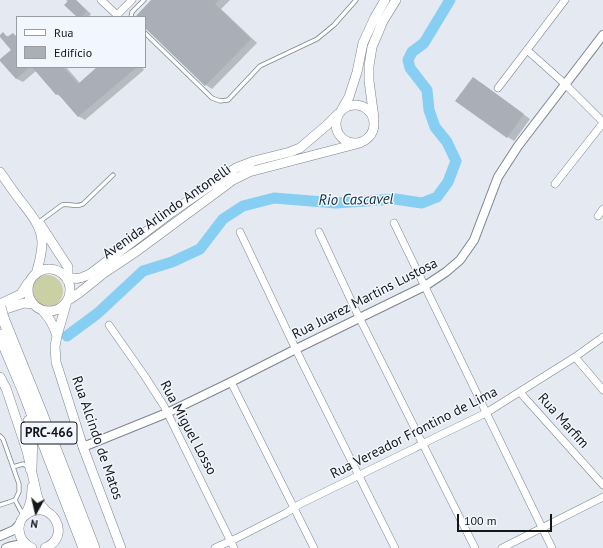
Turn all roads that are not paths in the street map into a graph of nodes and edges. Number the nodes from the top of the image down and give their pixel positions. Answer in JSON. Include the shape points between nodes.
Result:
{"nodes":[{"id":1,"x":101,"y":0,"type":"edge"},
{"id":2,"x":132,"y":0,"type":"edge"},
{"id":3,"x":144,"y":0,"type":"edge"},
{"id":4,"x":356,"y":0,"type":"edge"},
{"id":5,"x":385,"y":0,"type":"edge"},
{"id":6,"x":396,"y":0,"type":"edge"},
{"id":7,"x":565,"y":0,"type":"edge"},
{"id":8,"x":131,"y":16,"type":"edge"},
{"id":9,"x":146,"y":35,"type":"edge"},
{"id":10,"x":603,"y":35,"type":"edge"},
{"id":11,"x":527,"y":50,"type":"junction"},
{"id":12,"x":565,"y":84,"type":"junction"},
{"id":13,"x":498,"y":88,"type":"dead end"},
{"id":14,"x":340,"y":112,"type":"junction"},
{"id":15,"x":374,"y":118,"type":"junction"},
{"id":16,"x":603,"y":122,"type":"edge"},
{"id":17,"x":360,"y":143,"type":"junction"},
{"id":18,"x":0,"y":172,"type":"edge"},
{"id":19,"x":113,"y":175,"type":"dead end"},
{"id":20,"x":555,"y":184,"type":"dead end"},
{"id":21,"x":603,"y":210,"type":"edge"},
{"id":22,"x":598,"y":216,"type":"dead end"},
{"id":23,"x":37,"y":220,"type":"junction"},
{"id":24,"x":394,"y":224,"type":"dead end"},
{"id":25,"x":240,"y":232,"type":"dead end"},
{"id":26,"x":319,"y":232,"type":"dead end"},
{"id":27,"x":36,"y":274,"type":"junction"},
{"id":28,"x":67,"y":280,"type":"junction"},
{"id":29,"x":29,"y":282,"type":"junction"},
{"id":30,"x":425,"y":286,"type":"junction"},
{"id":31,"x":67,"y":301,"type":"junction"},
{"id":32,"x":0,"y":304,"type":"edge"},
{"id":33,"x":33,"y":304,"type":"junction"},
{"id":34,"x":42,"y":310,"type":"junction"},
{"id":35,"x":1,"y":312,"type":"edge"},
{"id":36,"x":360,"y":318,"type":"junction"},
{"id":37,"x":109,"y":325,"type":"dead end"},
{"id":38,"x":0,"y":335,"type":"edge"},
{"id":39,"x":57,"y":336,"type":"junction"},
{"id":40,"x":603,"y":337,"type":"edge"},
{"id":41,"x":296,"y":349,"type":"junction"},
{"id":42,"x":6,"y":350,"type":"junction"},
{"id":43,"x":575,"y":357,"type":"junction"},
{"id":44,"x":0,"y":377,"type":"edge"},
{"id":45,"x":231,"y":382,"type":"junction"},
{"id":46,"x":603,"y":388,"type":"edge"},
{"id":47,"x":520,"y":392,"type":"junction"},
{"id":48,"x":167,"y":413,"type":"junction"},
{"id":49,"x":486,"y":413,"type":"junction"},
{"id":50,"x":0,"y":436,"type":"edge"},
{"id":51,"x":422,"y":444,"type":"junction"},
{"id":52,"x":83,"y":447,"type":"junction"},
{"id":53,"x":13,"y":468,"type":"junction"},
{"id":54,"x":31,"y":469,"type":"junction"},
{"id":55,"x":359,"y":476,"type":"junction"},
{"id":56,"x":603,"y":485,"type":"edge"},
{"id":57,"x":603,"y":497,"type":"edge"},
{"id":58,"x":15,"y":500,"type":"junction"},
{"id":59,"x":0,"y":505,"type":"edge"},
{"id":60,"x":294,"y":508,"type":"junction"},
{"id":61,"x":46,"y":511,"type":"junction"},
{"id":62,"x":24,"y":515,"type":"junction"},
{"id":63,"x":19,"y":525,"type":"junction"},
{"id":64,"x":542,"y":528,"type":"junction"},
{"id":65,"x":0,"y":536,"type":"edge"},
{"id":66,"x":57,"y":537,"type":"junction"},
{"id":67,"x":230,"y":541,"type":"junction"},
{"id":68,"x":29,"y":546,"type":"edge"},
{"id":69,"x":6,"y":548,"type":"edge"},
{"id":70,"x":45,"y":548,"type":"edge"},
{"id":71,"x":54,"y":548,"type":"edge"},
{"id":72,"x":86,"y":548,"type":"edge"},
{"id":73,"x":121,"y":548,"type":"edge"},
{"id":74,"x":215,"y":548,"type":"edge"},
{"id":75,"x":234,"y":548,"type":"edge"},
{"id":76,"x":314,"y":548,"type":"edge"},
{"id":77,"x":395,"y":548,"type":"edge"},
{"id":78,"x":475,"y":548,"type":"edge"},
{"id":79,"x":502,"y":548,"type":"edge"},
{"id":80,"x":552,"y":548,"type":"edge"}],
"edges":[{"from":1,"to":2,"type":"street","via":[[117,15]]},
{"from":3,"to":8,"type":"lane"},
{"from":4,"to":9,"type":"lane","via":[[334,25],[317,39],[260,66],[228,100],[212,98]]},
{"from":5,"to":14,"type":"main road","name":"Avenida Arlindo Antonelli","via":[[363,42],[349,97]]},
{"from":6,"to":15,"type":"main road","name":"Avenida Arlindo Antonelli","via":[[383,21],[372,47],[369,81]]},
{"from":7,"to":11,"type":"street"},
{"from":10,"to":12,"type":"street","name":"Rua Juarez Martins Lustosa"},
{"from":11,"to":12,"type":"street"},
{"from":11,"to":13,"type":"street"},
{"from":12,"to":16,"type":"street"},
{"from":12,"to":30,"type":"street","name":"Rua Juarez Martins Lustosa","via":[[498,177],[474,240],[460,260]]},
{"from":14,"to":15,"type":"main road","name":"Avenida Arlindo Antonelli","via":[[348,106],[360,105],[371,112]]},
{"from":14,"to":17,"type":"main road","name":"Avenida Arlindo Antonelli","via":[[336,120],[338,133],[347,142]]},
{"from":14,"to":28,"type":"main road","name":"Avenida Arlindo Antonelli","via":[[300,148],[236,168],[210,184],[90,274]]},
{"from":15,"to":17,"type":"main road","name":"Avenida Arlindo Antonelli","via":[[374,131]]},
{"from":16,"to":20,"type":"street"},
{"from":17,"to":31,"type":"main road","name":"Avenida Arlindo Antonelli","via":[[249,172],[233,180]]},
{"from":18,"to":23,"type":"main road"},
{"from":19,"to":23,"type":"lane","via":[[79,206],[62,205]]},
{"from":21,"to":22,"type":"street"},
{"from":23,"to":27,"type":"main road","via":[[42,243]]},
{"from":23,"to":28,"type":"main road","via":[[68,267]]},
{"from":24,"to":30,"type":"street"},
{"from":25,"to":41,"type":"street"},
{"from":26,"to":36,"type":"street"},
{"from":27,"to":28,"type":"main road","via":[[49,269],[62,274]]},
{"from":27,"to":29,"type":"main road"},
{"from":28,"to":31,"type":"main road"},
{"from":29,"to":32,"type":"main road","via":[[21,294]]},
{"from":29,"to":33,"type":"main road","via":[[28,293]]},
{"from":30,"to":36,"type":"street","name":"Rua Juarez Martins Lustosa"},
{"from":30,"to":49,"type":"street"},
{"from":31,"to":34,"type":"main road","via":[[56,309]]},
{"from":31,"to":39,"type":"main road","name":"Rua Alcindo de Matos"},
{"from":33,"to":34,"type":"main road"},
{"from":33,"to":35,"type":"main road","via":[[24,303]]},
{"from":34,"to":39,"type":"main road","name":"Rua Alcindo de Matos","via":[[49,316]]},
{"from":35,"to":72,"type":"highway","number":"PRC-466","via":[[38,404]]},
{"from":36,"to":41,"type":"street","name":"Rua Juarez Martins Lustosa"},
{"from":36,"to":51,"type":"street"},
{"from":37,"to":48,"type":"street","name":"Rua Miguel Losso"},
{"from":38,"to":42,"type":"highway","number":"PRC-466"},
{"from":39,"to":52,"type":"main road","name":"Rua Alcindo de Matos","via":[[56,362]]},
{"from":40,"to":43,"type":"street","name":"Rua Vereador Frontino de Lima"},
{"from":41,"to":45,"type":"street","name":"Rua Juarez Martins Lustosa"},
{"from":41,"to":55,"type":"street"},
{"from":42,"to":54,"type":"highway","number":"PRC-466","via":[[12,376],[32,428]]},
{"from":42,"to":72,"type":"highway","number":"PRC-466"},
{"from":43,"to":46,"type":"street"},
{"from":43,"to":47,"type":"street","name":"Rua Vereador Frontino de Lima"},
{"from":44,"to":54,"type":"main road","via":[[6,388]]},
{"from":45,"to":48,"type":"street","name":"Rua Juarez Martins Lustosa"},
{"from":45,"to":60,"type":"street"},
{"from":47,"to":49,"type":"street","name":"Rua Vereador Frontino de Lima"},
{"from":47,"to":56,"type":"street","name":"Rua Marfim"},
{"from":48,"to":52,"type":"street","name":"Rua Juarez Martins Lustosa"},
{"from":48,"to":67,"type":"street","name":"Rua Miguel Losso"},
{"from":49,"to":51,"type":"street","name":"Rua Vereador Frontino de Lima"},
{"from":49,"to":64,"type":"street"},
{"from":50,"to":53,"type":"lane"},
{"from":51,"to":55,"type":"street","name":"Rua Vereador Frontino de Lima"},
{"from":51,"to":78,"type":"street"},
{"from":52,"to":73,"type":"main road","name":"Rua Alcindo de Matos"},
{"from":53,"to":54,"type":"lane","via":[[23,464]]},
{"from":53,"to":58,"type":"lane","via":[[19,484]]},
{"from":54,"to":61,"type":"main road","via":[[40,504]]},
{"from":54,"to":62,"type":"main road","via":[[30,508]]},
{"from":55,"to":60,"type":"street","name":"Rua Vereador Frontino de Lima"},
{"from":55,"to":77,"type":"street"},
{"from":57,"to":64,"type":"street"},
{"from":58,"to":59,"type":"lane"},
{"from":58,"to":62,"type":"lane"},
{"from":60,"to":67,"type":"street","name":"Rua Vereador Frontino de Lima"},
{"from":60,"to":76,"type":"street"},
{"from":61,"to":62,"type":"main road","via":[[35,510]]},
{"from":61,"to":66,"type":"main road","via":[[56,519]]},
{"from":62,"to":63,"type":"main road"},
{"from":63,"to":65,"type":"street"},
{"from":63,"to":68,"type":"main road","via":[[22,541]]},
{"from":64,"to":79,"type":"street"},
{"from":64,"to":80,"type":"street"},
{"from":66,"to":70,"type":"main road"},
{"from":66,"to":71,"type":"main road"},
{"from":67,"to":74,"type":"street","name":"Rua Vereador Frontino de Lima"},
{"from":67,"to":75,"type":"street","name":"Rua Miguel Losso"},
{"from":68,"to":69,"type":"street","via":[[19,544]]}]}
